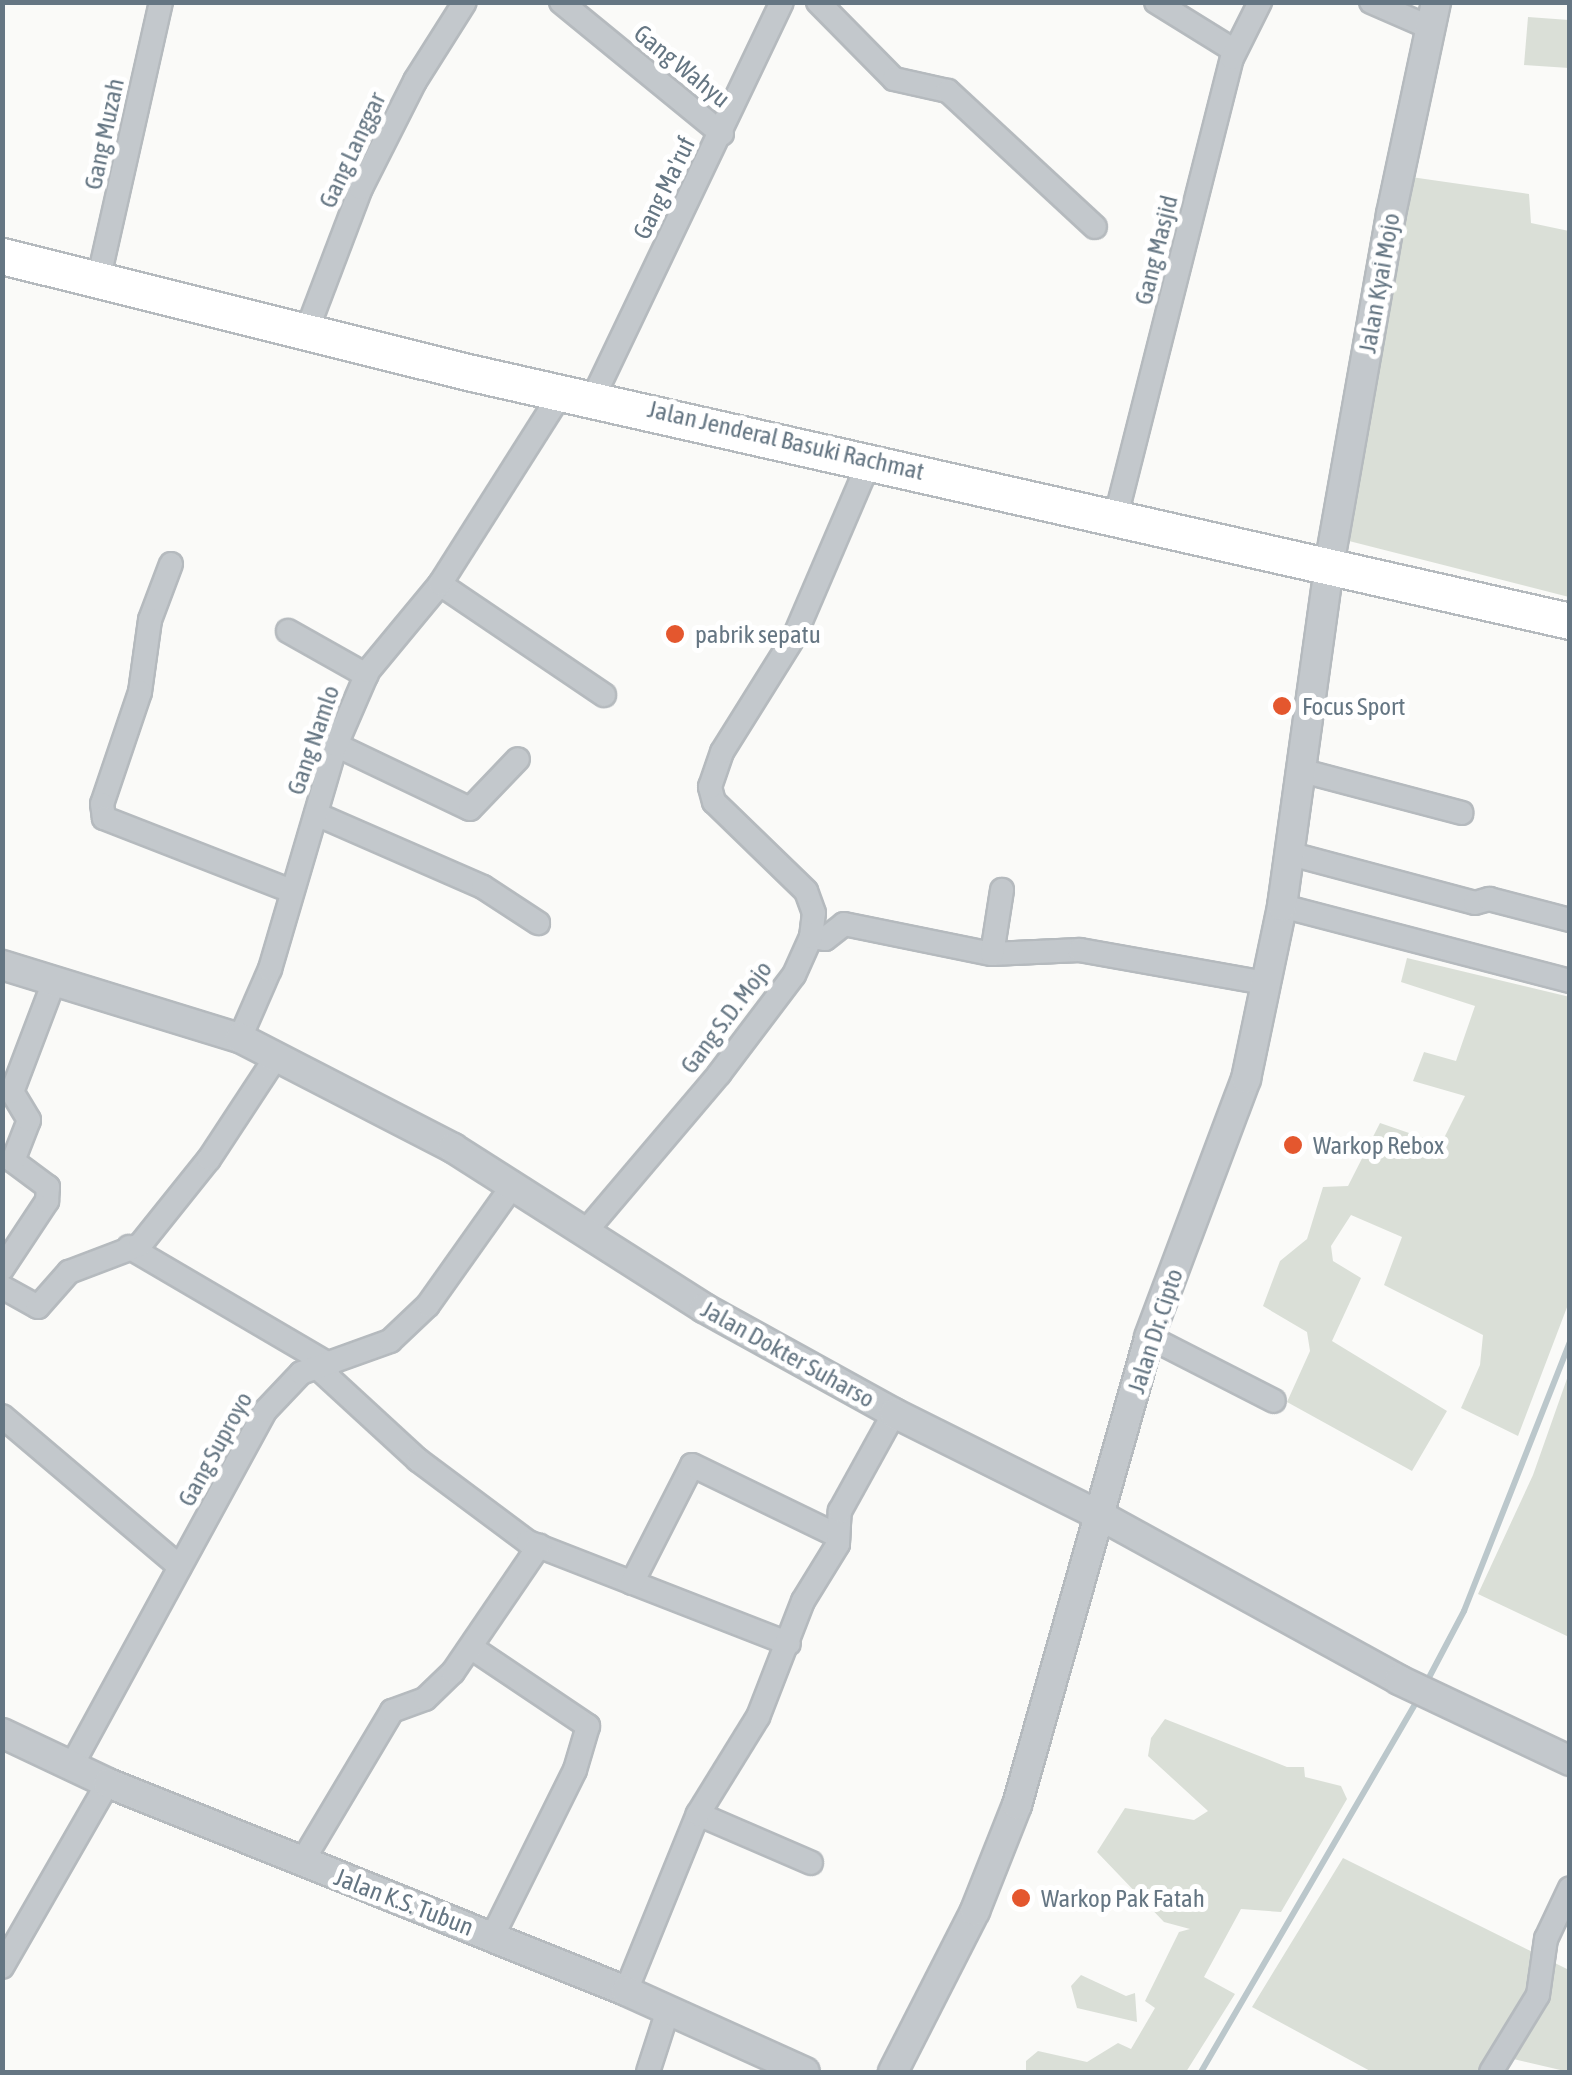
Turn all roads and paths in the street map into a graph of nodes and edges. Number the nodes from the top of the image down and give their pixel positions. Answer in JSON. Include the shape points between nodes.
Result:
{"nodes":[{"id":1,"x":161,"y":2,"type":"edge"},
{"id":2,"x":465,"y":2,"type":"edge"},
{"id":3,"x":561,"y":2,"type":"edge"},
{"id":4,"x":782,"y":2,"type":"edge"},
{"id":5,"x":818,"y":2,"type":"edge"},
{"id":6,"x":1156,"y":2,"type":"edge"},
{"id":7,"x":1260,"y":2,"type":"edge"},
{"id":8,"x":1371,"y":2,"type":"edge"},
{"id":9,"x":1434,"y":15,"type":"edge"},
{"id":10,"x":1235,"y":51,"type":"junction"},
{"id":11,"x":722,"y":134,"type":"junction"},
{"id":12,"x":1094,"y":227,"type":"dead end"},
{"id":13,"x":2,"y":256,"type":"edge"},
{"id":14,"x":99,"y":277,"type":"junction"},
{"id":15,"x":308,"y":330,"type":"junction"},
{"id":16,"x":578,"y":394,"type":"junction"},
{"id":17,"x":871,"y":458,"type":"junction"},
{"id":18,"x":1116,"y":516,"type":"junction"},
{"id":19,"x":171,"y":564,"type":"dead end"},
{"id":20,"x":1329,"y":566,"type":"junction"},
{"id":21,"x":440,"y":584,"type":"junction"},
{"id":22,"x":1570,"y":621,"type":"edge"},
{"id":23,"x":288,"y":631,"type":"dead end"},
{"id":24,"x":366,"y":675,"type":"junction"},
{"id":25,"x":604,"y":695,"type":"dead end"},
{"id":26,"x":336,"y":744,"type":"junction"},
{"id":27,"x":518,"y":759,"type":"dead end"},
{"id":28,"x":1302,"y":772,"type":"junction"},
{"id":29,"x":1462,"y":813,"type":"dead end"},
{"id":30,"x":316,"y":814,"type":"junction"},
{"id":31,"x":1290,"y":854,"type":"junction"},
{"id":32,"x":1002,"y":890,"type":"dead end"},
{"id":33,"x":290,"y":891,"type":"junction"},
{"id":34,"x":1282,"y":906,"type":"junction"},
{"id":35,"x":1570,"y":920,"type":"edge"},
{"id":36,"x":538,"y":923,"type":"dead end"},
{"id":37,"x":811,"y":937,"type":"junction"},
{"id":38,"x":992,"y":954,"type":"junction"},
{"id":39,"x":2,"y":965,"type":"edge"},
{"id":40,"x":55,"y":979,"type":"junction"},
{"id":41,"x":1570,"y":981,"type":"edge"},
{"id":42,"x":1266,"y":983,"type":"junction"},
{"id":43,"x":240,"y":1038,"type":"junction"},
{"id":44,"x":274,"y":1060,"type":"junction"},
{"id":45,"x":513,"y":1185,"type":"junction"},
{"id":46,"x":586,"y":1230,"type":"junction"},
{"id":47,"x":128,"y":1247,"type":"junction"},
{"id":48,"x":2,"y":1270,"type":"edge"},
{"id":49,"x":2,"y":1287,"type":"edge"},
{"id":50,"x":1149,"y":1337,"type":"junction"},
{"id":51,"x":324,"y":1366,"type":"junction"},
{"id":52,"x":1274,"y":1401,"type":"dead end"},
{"id":53,"x":894,"y":1413,"type":"junction"},
{"id":54,"x":2,"y":1416,"type":"edge"},
{"id":55,"x":1103,"y":1518,"type":"junction"},
{"id":56,"x":838,"y":1536,"type":"junction"},
{"id":57,"x":539,"y":1546,"type":"junction"},
{"id":58,"x":180,"y":1566,"type":"junction"},
{"id":59,"x":632,"y":1582,"type":"junction"},
{"id":60,"x":788,"y":1644,"type":"junction"},
{"id":61,"x":472,"y":1648,"type":"junction"},
{"id":62,"x":2,"y":1733,"type":"edge"},
{"id":63,"x":1570,"y":1761,"type":"edge"},
{"id":64,"x":72,"y":1765,"type":"junction"},
{"id":65,"x":108,"y":1783,"type":"junction"},
{"id":66,"x":698,"y":1814,"type":"junction"},
{"id":67,"x":302,"y":1862,"type":"junction"},
{"id":68,"x":811,"y":1863,"type":"dead end"},
{"id":69,"x":1570,"y":1888,"type":"edge"},
{"id":70,"x":492,"y":1937,"type":"junction"},
{"id":71,"x":2,"y":1967,"type":"edge"},
{"id":72,"x":626,"y":1991,"type":"junction"},
{"id":73,"x":668,"y":2010,"type":"junction"},
{"id":74,"x":648,"y":2072,"type":"edge"},
{"id":75,"x":804,"y":2072,"type":"edge"},
{"id":76,"x":892,"y":2072,"type":"edge"},
{"id":77,"x":1491,"y":2072,"type":"edge"}],
"edges":[{"from":1,"to":14,"type":"street","name":"Gang Muzah"},
{"from":2,"to":15,"type":"street","name":"Gang Langgar","via":[[361,188]]},
{"from":3,"to":11,"type":"street","name":"Gang Wahyu"},
{"from":4,"to":11,"type":"street","name":"Gang Ma'ruf"},
{"from":5,"to":12,"type":"street","via":[[894,79],[948,90]]},
{"from":6,"to":10,"type":"street"},
{"from":7,"to":10,"type":"street","name":"Gang Masjid"},
{"from":8,"to":9,"type":"street"},
{"from":9,"to":20,"type":"street","name":"Jalan Kyai Mojo","via":[[1390,214]]},
{"from":10,"to":18,"type":"street","name":"Gang Masjid"},
{"from":11,"to":16,"type":"street","name":"Gang Ma'ruf"},
{"from":13,"to":14,"type":"main road","name":"Jalan Jenderal Basuki Rachmat"},
{"from":14,"to":15,"type":"main road","name":"Jalan Jenderal Basuki Rachmat"},
{"from":15,"to":16,"type":"main road","name":"Jalan Jenderal Basuki Rachmat"},
{"from":16,"to":17,"type":"main road","name":"Jalan Jenderal Basuki Rachmat"},
{"from":16,"to":21,"type":"street","name":"Gang Namlo"},
{"from":17,"to":18,"type":"main road","name":"Jalan Jenderal Basuki Rachmat"},
{"from":17,"to":37,"type":"street","via":[[795,634],[722,752],[710,787],[714,802],[806,890],[814,913]]},
{"from":18,"to":20,"type":"main road","name":"Jalan Jenderal Basuki Rachmat"},
{"from":19,"to":33,"type":"street","via":[[150,620],[140,692],[102,804],[104,818]]},
{"from":20,"to":22,"type":"main road","name":"Jalan Jenderal Basuki Rachmat"},
{"from":20,"to":28,"type":"street","name":"Jalan Dr. Cipto"},
{"from":21,"to":24,"type":"street","name":"Gang Namlo"},
{"from":21,"to":25,"type":"street"},
{"from":23,"to":24,"type":"street"},
{"from":24,"to":26,"type":"street","name":"Gang Namlo"},
{"from":26,"to":27,"type":"street","via":[[470,809]]},
{"from":26,"to":30,"type":"street","name":"Gang Namlo"},
{"from":28,"to":29,"type":"street"},
{"from":28,"to":31,"type":"street","name":"Jalan Dr. Cipto"},
{"from":30,"to":33,"type":"street","name":"Gang Namlo"},
{"from":30,"to":36,"type":"street","via":[[483,887]]},
{"from":31,"to":34,"type":"street","name":"Jalan Dr. Cipto"},
{"from":31,"to":35,"type":"street","via":[[1476,904],[1489,899]]},
{"from":32,"to":38,"type":"street"},
{"from":33,"to":43,"type":"street","name":"Gang Namlo","via":[[270,969]]},
{"from":34,"to":41,"type":"street"},
{"from":34,"to":42,"type":"street","name":"Jalan Dr. Cipto"},
{"from":37,"to":38,"type":"street","via":[[828,938],[844,924]]},
{"from":37,"to":46,"type":"street","name":"Gang S.D. Mojo","via":[[794,976],[719,1074]]},
{"from":38,"to":42,"type":"street","via":[[1080,950]]},
{"from":39,"to":40,"type":"street","name":"Jalan Dokter Suharso"},
{"from":40,"to":43,"type":"street","name":"Jalan Dokter Suharso"},
{"from":40,"to":48,"type":"street","via":[[12,1092],[29,1120],[13,1161],[48,1187],[47,1201]]},
{"from":42,"to":50,"type":"street","name":"Jalan Dr. Cipto","via":[[1230,1127]]},
{"from":43,"to":44,"type":"street","name":"Jalan Dokter Suharso"},
{"from":44,"to":45,"type":"street","name":"Jalan Dokter Suharso"},
{"from":44,"to":47,"type":"street","via":[[209,1159],[140,1245]]},
{"from":45,"to":46,"type":"street","name":"Jalan Dokter Suharso"},
{"from":45,"to":51,"type":"street","name":"Gang Suproyo","via":[[428,1305],[390,1342]]},
{"from":46,"to":53,"type":"street","name":"Jalan Dokter Suharso","via":[[704,1308]]},
{"from":47,"to":49,"type":"street","via":[[69,1272],[38,1307]]},
{"from":47,"to":51,"type":"street"},
{"from":50,"to":52,"type":"street"},
{"from":50,"to":55,"type":"street","name":"Jalan Dr. Cipto"},
{"from":51,"to":57,"type":"street","via":[[418,1460]]},
{"from":51,"to":58,"type":"street","name":"Gang Suproyo","via":[[285,1385],[265,1411]]},
{"from":53,"to":55,"type":"street","name":"Jalan Dokter Suharso"},
{"from":53,"to":56,"type":"street","via":[[840,1510]]},
{"from":54,"to":58,"type":"street"},
{"from":55,"to":63,"type":"street","name":"Jalan Dokter Suharso","via":[[1399,1680]]},
{"from":55,"to":76,"type":"street","name":"Jalan Dr. Cipto","via":[[1004,1840]]},
{"from":56,"to":59,"type":"street","via":[[692,1465]]},
{"from":56,"to":60,"type":"street"},
{"from":57,"to":59,"type":"street"},
{"from":57,"to":61,"type":"street"},
{"from":58,"to":64,"type":"street","name":"Gang Suproyo"},
{"from":59,"to":60,"type":"street"},
{"from":60,"to":66,"type":"street","via":[[758,1717]]},
{"from":61,"to":67,"type":"street","via":[[425,1699],[392,1710]]},
{"from":61,"to":70,"type":"street","via":[[588,1726],[575,1770]]},
{"from":62,"to":64,"type":"street","name":"Jalan K.S. Tubun"},
{"from":64,"to":65,"type":"street","name":"Jalan K.S. Tubun"},
{"from":65,"to":67,"type":"street","name":"Jalan K.S. Tubun"},
{"from":65,"to":71,"type":"street"},
{"from":66,"to":68,"type":"street"},
{"from":66,"to":72,"type":"street"},
{"from":67,"to":70,"type":"street","name":"Jalan K.S. Tubun"},
{"from":69,"to":77,"type":"street","via":[[1546,1939],[1538,1994]]},
{"from":70,"to":72,"type":"street","name":"Jalan K.S. Tubun"},
{"from":72,"to":73,"type":"street","name":"Jalan K.S. Tubun"},
{"from":73,"to":74,"type":"street"},
{"from":73,"to":75,"type":"street","name":"Jalan K.S. Tubun"}]}
